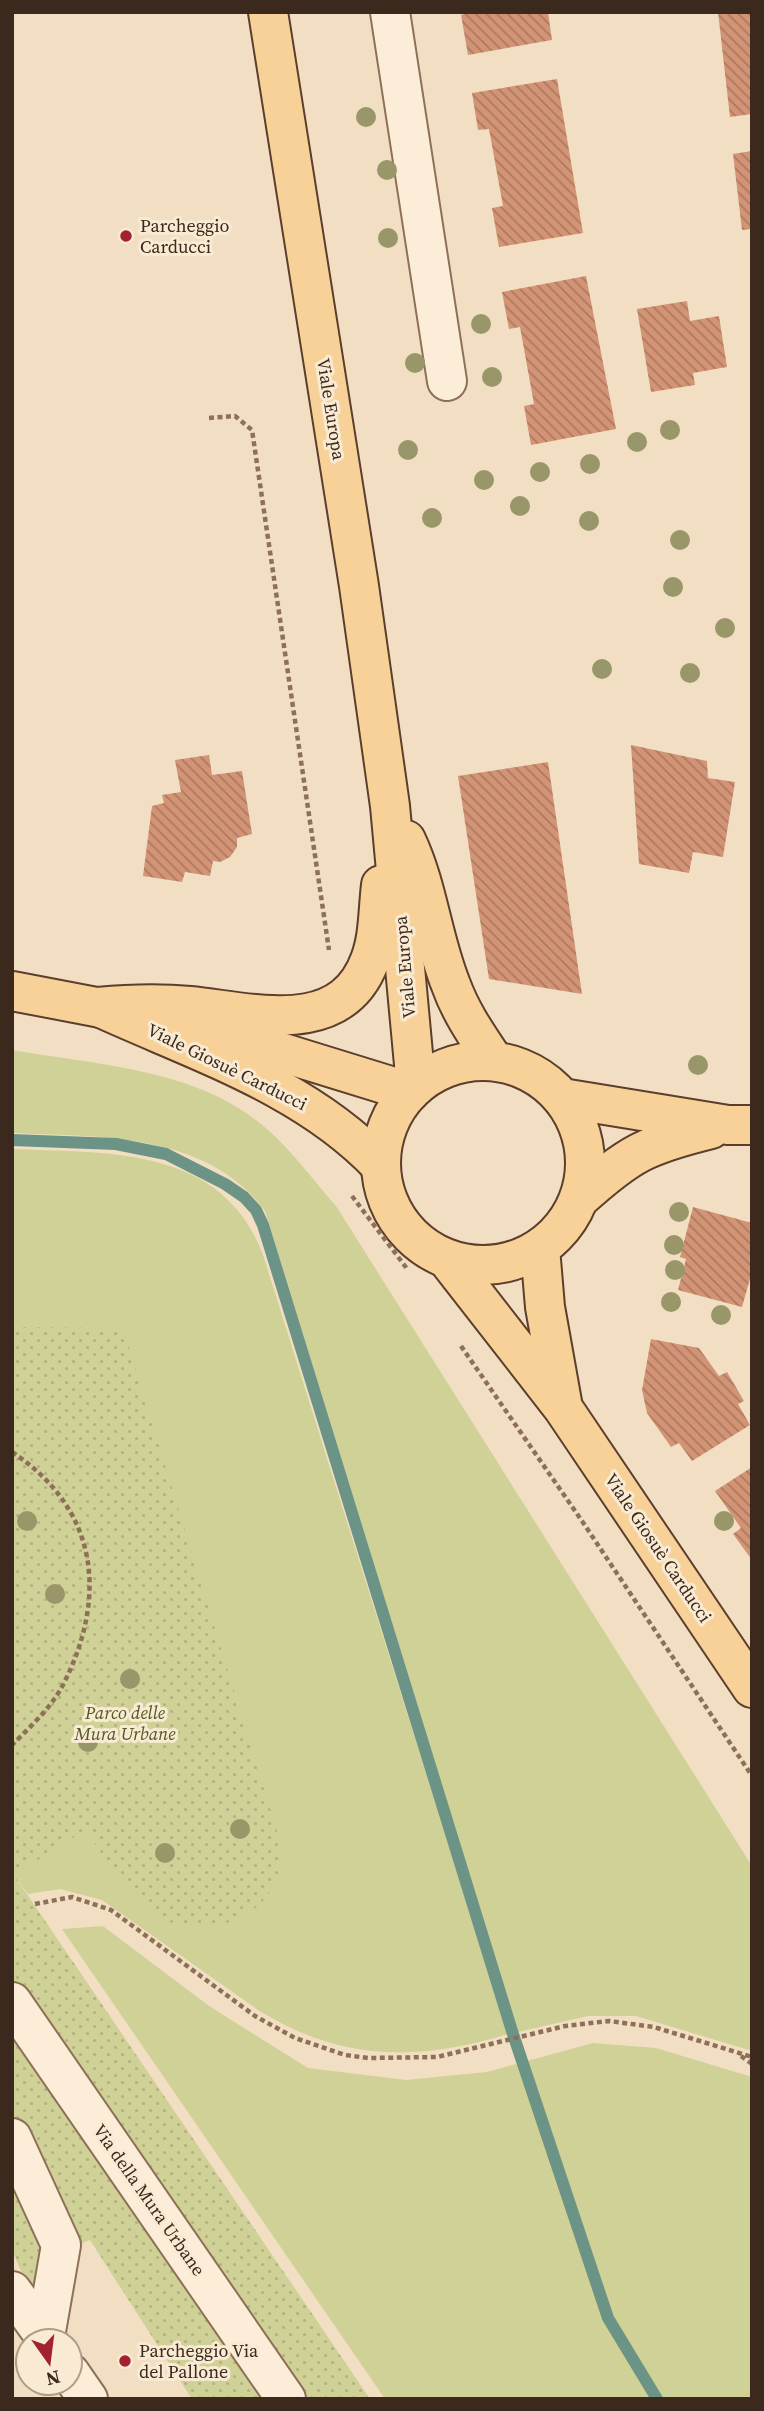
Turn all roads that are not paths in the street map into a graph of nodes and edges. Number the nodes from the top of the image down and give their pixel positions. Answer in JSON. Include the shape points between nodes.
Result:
{"nodes":[{"id":1,"x":268,"y":12,"type":"edge"},
{"id":2,"x":390,"y":12,"type":"edge"},
{"id":3,"x":447,"y":381,"type":"dead end"},
{"id":4,"x":390,"y":806,"type":"junction"},
{"id":5,"x":12,"y":992,"type":"edge"},
{"id":6,"x":98,"y":1007,"type":"junction"},
{"id":7,"x":494,"y":1061,"type":"junction"},
{"id":8,"x":413,"y":1089,"type":"junction"},
{"id":9,"x":562,"y":1098,"type":"junction"},
{"id":10,"x":740,"y":1125,"type":"edge"},
{"id":11,"x":380,"y":1165,"type":"junction"},
{"id":12,"x":580,"y":1198,"type":"junction"},
{"id":13,"x":540,"y":1248,"type":"junction"},
{"id":14,"x":447,"y":1259,"type":"junction"},
{"id":15,"x":563,"y":1408,"type":"junction"},
{"id":16,"x":752,"y":1688,"type":"edge"},
{"id":17,"x":12,"y":2002,"type":"edge"},
{"id":18,"x":12,"y":2138,"type":"edge"},
{"id":19,"x":12,"y":2291,"type":"edge"},
{"id":20,"x":38,"y":2327,"type":"edge"},
{"id":21,"x":49,"y":2327,"type":"edge"},
{"id":22,"x":286,"y":2399,"type":"edge"}],
"edges":[{"from":1,"to":4,"type":"main road","name":"Viale Europa"},
{"from":2,"to":3,"type":"street"},
{"from":4,"to":6,"type":"main road","name":"Viale Giosuè Carducci","via":[[371,959],[360,980],[337,1002],[318,1011],[268,1017],[139,1003]]},
{"from":4,"to":7,"type":"main road","name":"Viale Europa","via":[[415,859],[450,985]]},
{"from":4,"to":8,"type":"main road","name":"Viale Europa"},
{"from":5,"to":6,"type":"main road","name":"Viale Giosuè Carducci"},
{"from":6,"to":8,"type":"main road","name":"Viale Giosuè Carducci","via":[[251,1043]]},
{"from":6,"to":11,"type":"main road","name":"Viale Giosuè Carducci","via":[[286,1093],[342,1127]]},
{"from":7,"to":8,"type":"main road","via":[[442,1070]]},
{"from":7,"to":9,"type":"main road","via":[[524,1070]]},
{"from":8,"to":11,"type":"main road","via":[[388,1126]]},
{"from":9,"to":10,"type":"main road"},
{"from":9,"to":12,"type":"main road","via":[[583,1142]]},
{"from":10,"to":12,"type":"main road","via":[[646,1147],[616,1165]]},
{"from":11,"to":14,"type":"main road","via":[[386,1195],[399,1222],[420,1244]]},
{"from":12,"to":13,"type":"main road","via":[[558,1232]]},
{"from":13,"to":14,"type":"main road","via":[[495,1265]]},
{"from":13,"to":15,"type":"main road","name":"Viale Giosuè Carducci"},
{"from":14,"to":15,"type":"main road","name":"Viale Giosuè Carducci"},
{"from":15,"to":16,"type":"main road","name":"Viale Giosuè Carducci"},
{"from":17,"to":22,"type":"street","name":"Via della Mura Urbane"},
{"from":18,"to":21,"type":"street","via":[[61,2245]]},
{"from":19,"to":20,"type":"street"}]}
